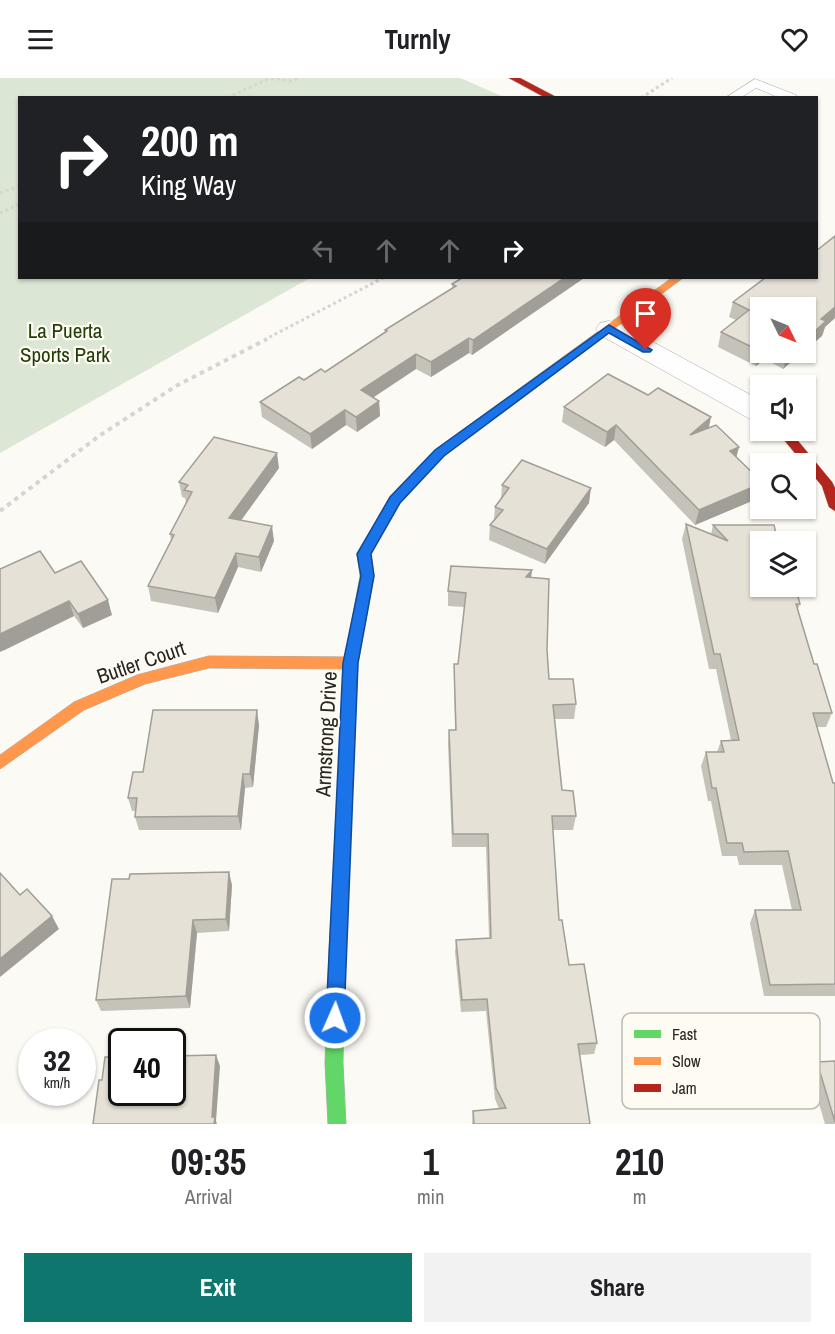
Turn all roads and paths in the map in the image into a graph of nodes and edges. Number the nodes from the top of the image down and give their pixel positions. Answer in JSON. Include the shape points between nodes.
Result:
{"nodes":[{"id":1,"x":270,"y":78,"type":"edge"},
{"id":2,"x":298,"y":78,"type":"edge"},
{"id":3,"x":513,"y":78,"type":"edge"},
{"id":4,"x":672,"y":78,"type":"edge"},
{"id":5,"x":231,"y":96,"type":"edge"},
{"id":6,"x":550,"y":96,"type":"edge"},
{"id":7,"x":644,"y":96,"type":"edge"},
{"id":8,"x":734,"y":96,"type":"edge"},
{"id":9,"x":787,"y":96,"type":"edge"},
{"id":10,"x":18,"y":187,"type":"edge"},
{"id":11,"x":0,"y":193,"type":"edge"},
{"id":12,"x":18,"y":205,"type":"edge"},
{"id":13,"x":0,"y":213,"type":"edge"},
{"id":14,"x":380,"y":279,"type":"edge"},
{"id":15,"x":677,"y":279,"type":"edge"},
{"id":16,"x":609,"y":329,"type":"junction"},
{"id":17,"x":750,"y":407,"type":"edge"},
{"id":18,"x":791,"y":441,"type":"edge"},
{"id":19,"x":835,"y":507,"type":"edge"},
{"id":20,"x":0,"y":511,"type":"edge"},
{"id":21,"x":351,"y":663,"type":"junction"},
{"id":22,"x":0,"y":763,"type":"edge"},
{"id":23,"x":337,"y":1124,"type":"edge"}],
"edges":[{"from":1,"to":2,"type":"path"},
{"from":1,"to":5,"type":"path"},
{"from":3,"to":6,"type":"street"},
{"from":4,"to":7,"type":"path"},
{"from":8,"to":9,"type":"lane","via":[[755,82]]},
{"from":10,"to":11,"type":"path"},
{"from":12,"to":13,"type":"path"},
{"from":14,"to":20,"type":"path","via":[[176,386],[99,436]]},
{"from":15,"to":16,"type":"street","name":"Armstrong Drive"},
{"from":16,"to":17,"type":"street"},
{"from":16,"to":21,"type":"street","name":"Armstrong Drive","via":[[439,453],[395,501],[364,554],[367,576]]},
{"from":18,"to":19,"type":"street","via":[[828,485]]},
{"from":21,"to":22,"type":"street","name":"Butler Court","via":[[209,662],[142,679],[78,706]]},
{"from":21,"to":23,"type":"street","name":"Armstrong Drive","via":[[336,985]]}]}
